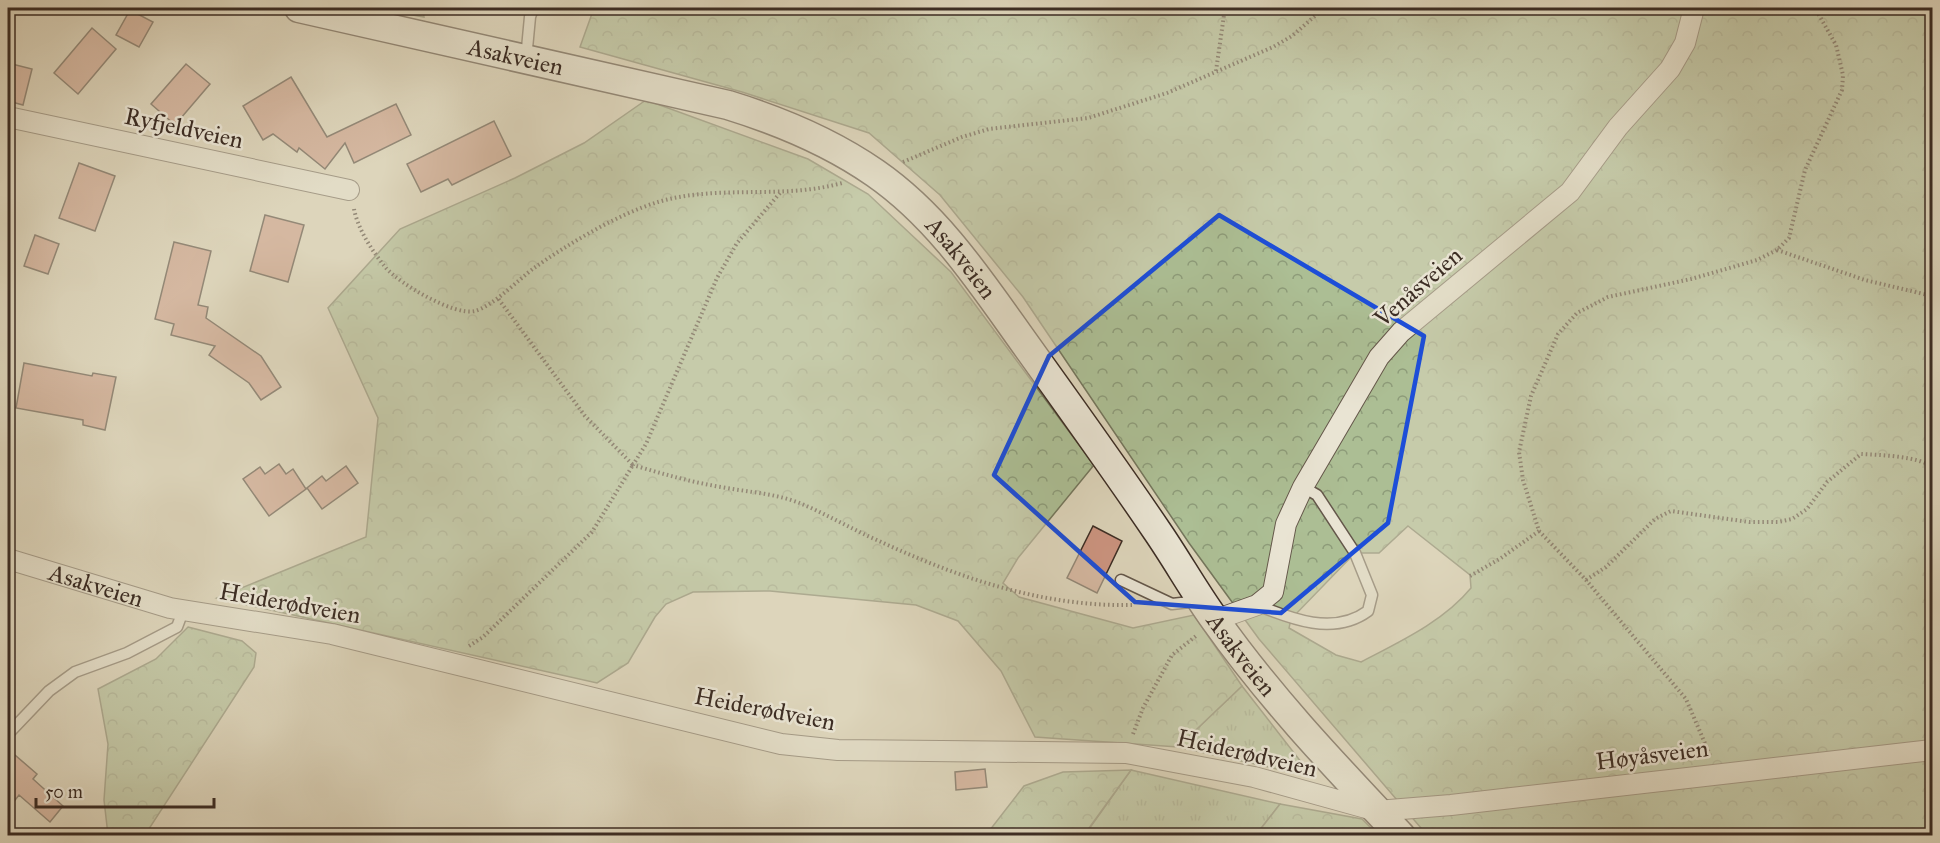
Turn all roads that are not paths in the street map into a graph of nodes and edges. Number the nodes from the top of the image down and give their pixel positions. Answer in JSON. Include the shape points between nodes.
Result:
{"nodes":[{"id":1,"x":299,"y":8,"type":"edge"},
{"id":2,"x":533,"y":8,"type":"edge"},
{"id":3,"x":1694,"y":8,"type":"edge"},
{"id":4,"x":526,"y":59,"type":"junction"},
{"id":5,"x":8,"y":117,"type":"edge"},
{"id":6,"x":349,"y":189,"type":"road end"},
{"id":7,"x":1303,"y":487,"type":"junction"},
{"id":8,"x":8,"y":559,"type":"edge"},
{"id":9,"x":1121,"y":580,"type":"dead end"},
{"id":10,"x":1257,"y":604,"type":"junction"},
{"id":11,"x":1208,"y":610,"type":"junction"},
{"id":12,"x":183,"y":611,"type":"junction"},
{"id":13,"x":8,"y":734,"type":"edge"},
{"id":14,"x":1932,"y":750,"type":"edge"},
{"id":15,"x":1377,"y":811,"type":"junction"},
{"id":16,"x":1401,"y":836,"type":"edge"}],
"edges":[{"from":1,"to":4,"type":"main road","name":"Asakveien"},
{"from":2,"to":4,"type":"lane"},
{"from":3,"to":7,"type":"street","name":"Venåsveien","via":[[1685,43],[1670,69],[1618,127],[1570,192],[1401,332],[1379,357]]},
{"from":4,"to":11,"type":"main road","name":"Asakveien","via":[[680,92],[762,116],[816,137],[876,174],[921,211],[970,266],[1157,531]]},
{"from":5,"to":6,"type":"street","name":"Ryfjeldveien"},
{"from":7,"to":10,"type":"street","name":"Venåsveien","via":[[1286,524],[1272,592]]},
{"from":7,"to":10,"type":"lane","via":[[1317,495],[1355,553],[1372,595],[1368,611],[1359,618],[1317,625]]},
{"from":8,"to":12,"type":"street","name":"Asakveien"},
{"from":9,"to":11,"type":"lane","via":[[1172,604]]},
{"from":10,"to":11,"type":"street"},
{"from":11,"to":15,"type":"main road","name":"Asakveien","via":[[1284,708]]},
{"from":12,"to":13,"type":"lane","via":[[177,627],[127,653],[75,672],[49,691]]},
{"from":12,"to":15,"type":"street","name":"Heiderødveien","via":[[332,634],[781,744],[838,750],[1126,753],[1254,777]]},
{"from":14,"to":15,"type":"street","name":"Høyåsveien"},
{"from":15,"to":16,"type":"main road","name":"Asakveien"}]}
